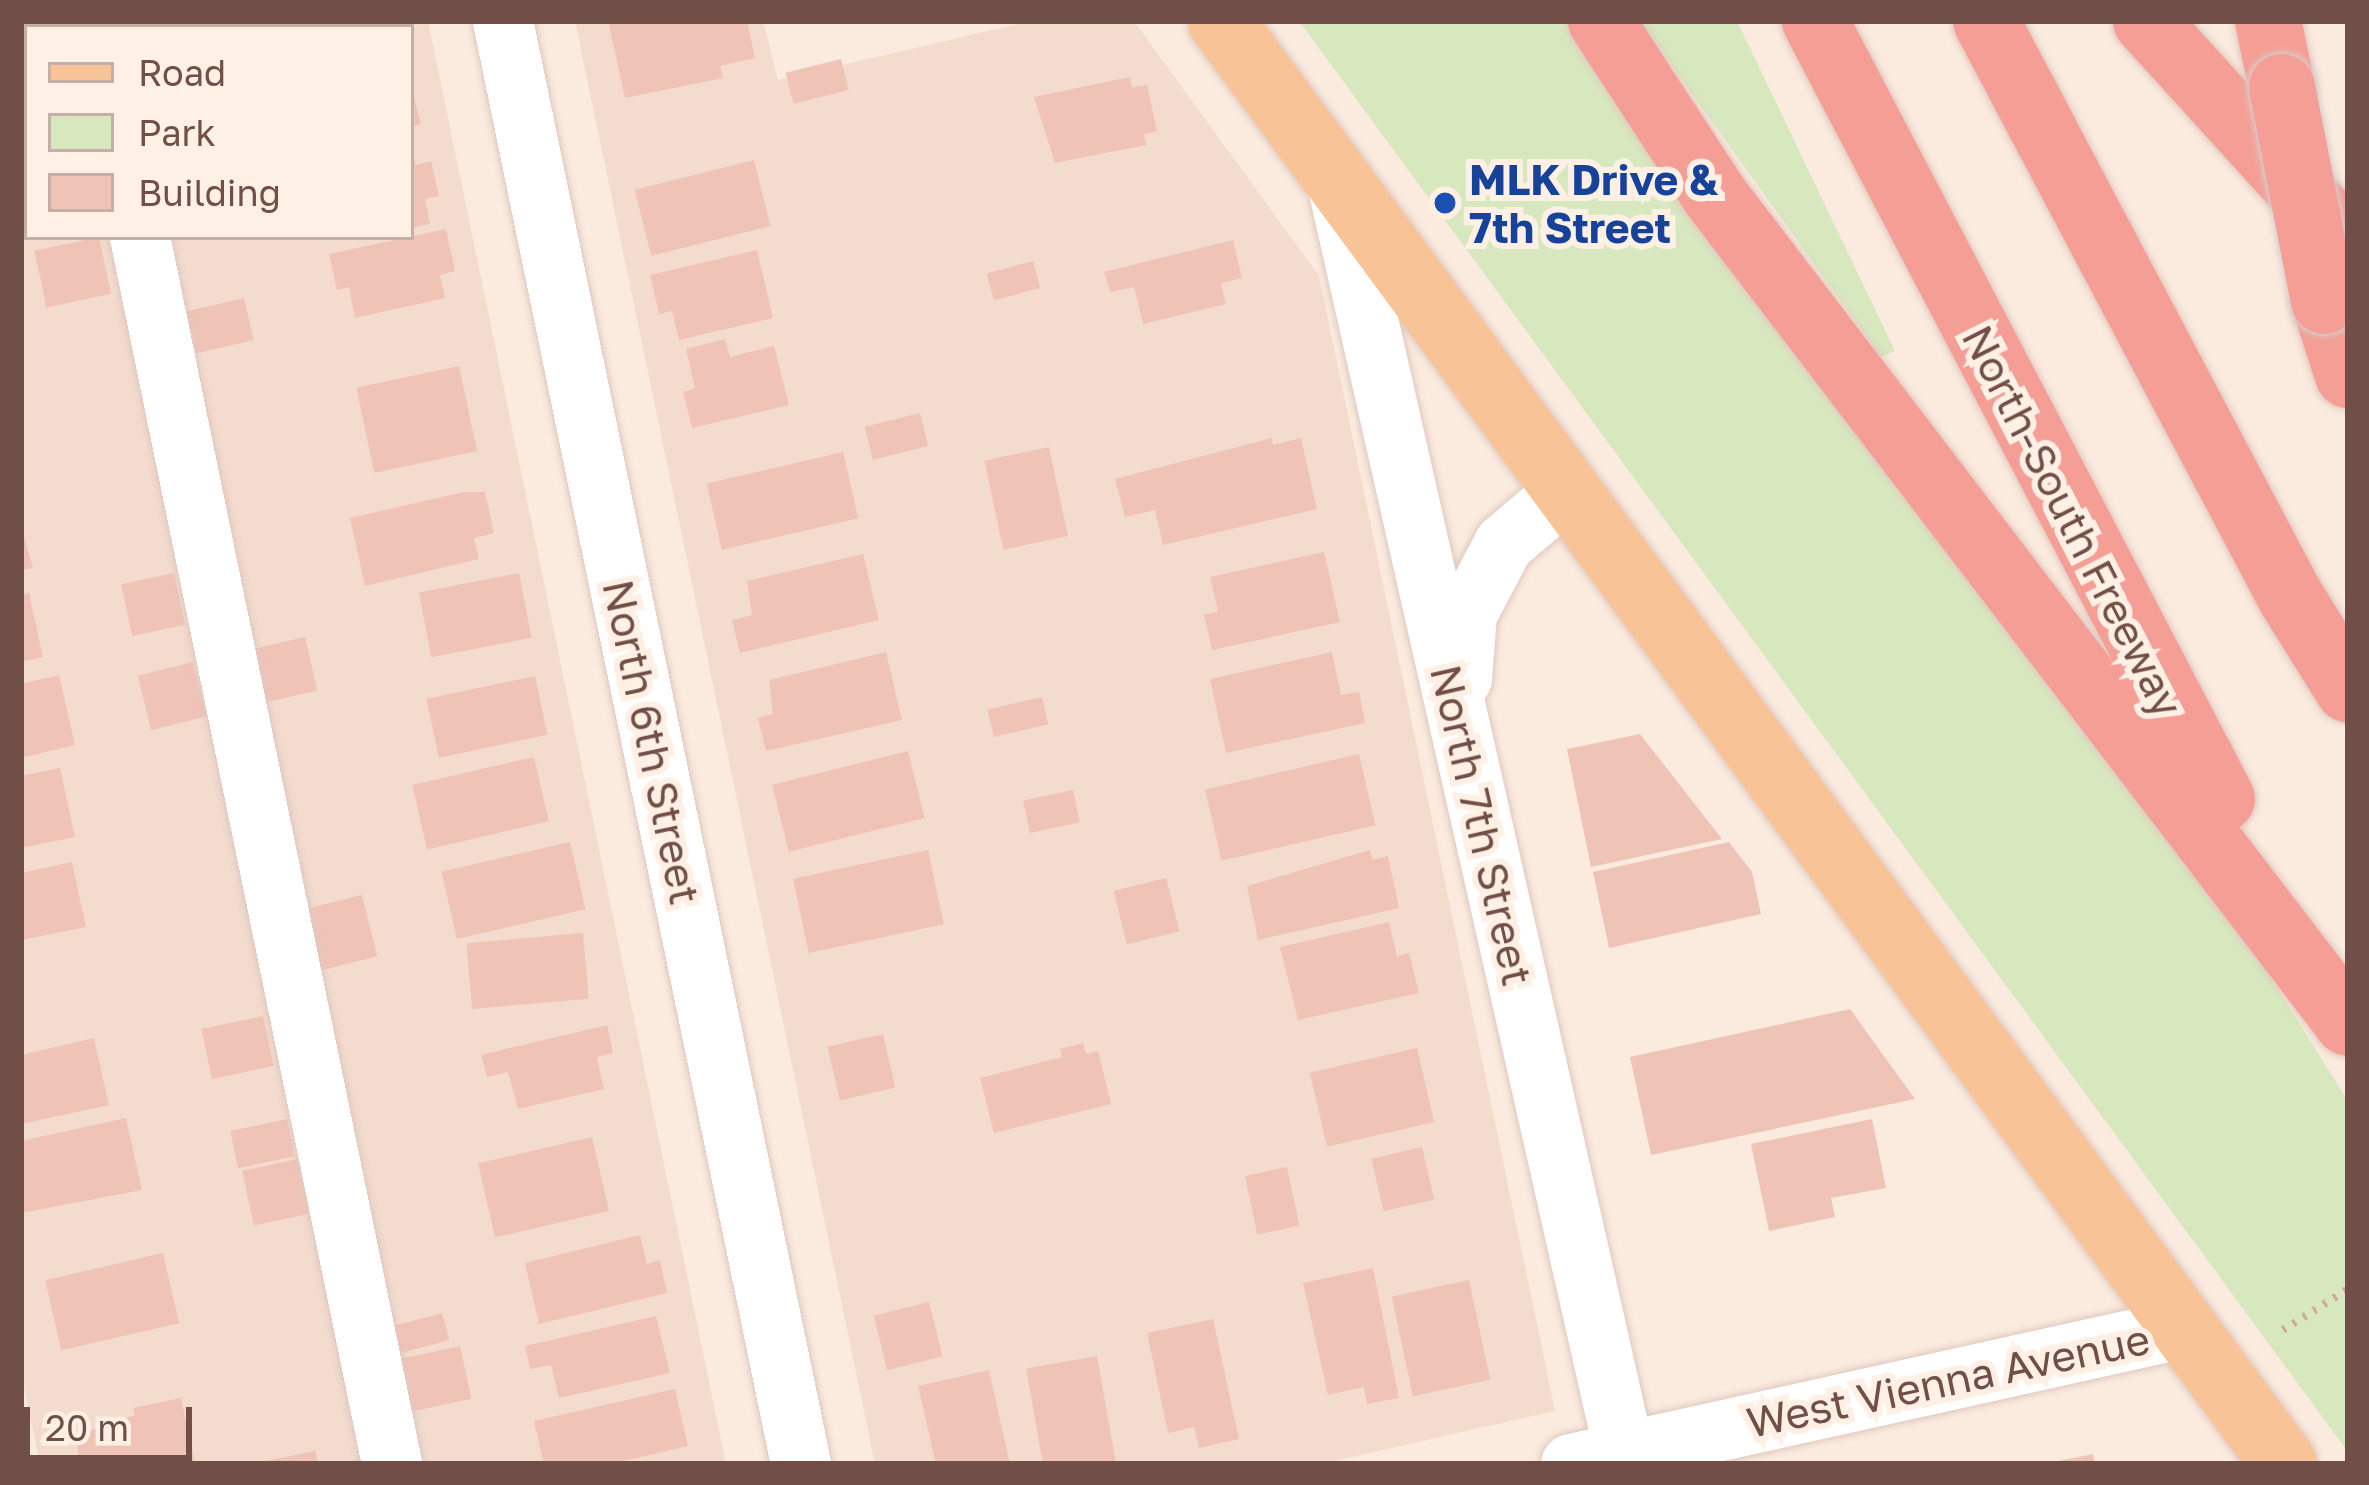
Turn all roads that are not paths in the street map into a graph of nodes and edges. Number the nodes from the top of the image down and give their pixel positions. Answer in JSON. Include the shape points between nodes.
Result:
{"nodes":[{"id":1,"x":502,"y":21,"type":"edge"},
{"id":2,"x":1221,"y":21,"type":"edge"},
{"id":3,"x":1601,"y":21,"type":"edge"},
{"id":4,"x":1815,"y":21,"type":"edge"},
{"id":5,"x":1986,"y":21,"type":"edge"},
{"id":6,"x":2146,"y":21,"type":"edge"},
{"id":7,"x":2268,"y":21,"type":"edge"},
{"id":8,"x":1338,"y":187,"type":"junction"},
{"id":9,"x":141,"y":240,"type":"edge"},
{"id":10,"x":2336,"y":272,"type":"edge"},
{"id":11,"x":2348,"y":375,"type":"edge"},
{"id":12,"x":1565,"y":492,"type":"junction"},
{"id":13,"x":2348,"y":689,"type":"edge"},
{"id":14,"x":1459,"y":721,"type":"junction"},
{"id":15,"x":2348,"y":1012,"type":"edge"},
{"id":16,"x":2348,"y":1023,"type":"edge"},
{"id":17,"x":2186,"y":1328,"type":"junction"},
{"id":18,"x":1607,"y":1460,"type":"edge"},
{"id":19,"x":392,"y":1464,"type":"edge"},
{"id":20,"x":801,"y":1464,"type":"edge"},
{"id":21,"x":2284,"y":1464,"type":"edge"}],
"edges":[{"from":1,"to":20,"type":"street","name":"North 6th Street"},
{"from":2,"to":8,"type":"main road"},
{"from":3,"to":16,"type":"highway","via":[[1715,196]]},
{"from":4,"to":15,"type":"highway","name":"North-South Freeway","via":[[2167,707]]},
{"from":5,"to":13,"type":"highway","via":[[2290,596]]},
{"from":6,"to":10,"type":"highway"},
{"from":7,"to":10,"type":"highway","bridge":true},
{"from":8,"to":12,"type":"main road"},
{"from":8,"to":14,"type":"street","name":"North 7th Street"},
{"from":9,"to":19,"type":"street"},
{"from":10,"to":11,"type":"highway"},
{"from":12,"to":14,"type":"street","via":[[1504,544],[1467,614]]},
{"from":12,"to":17,"type":"main road"},
{"from":14,"to":18,"type":"street","name":"North 7th Street"},
{"from":17,"to":18,"type":"street","name":"West Vienna Avenue"},
{"from":17,"to":21,"type":"main road"}]}
